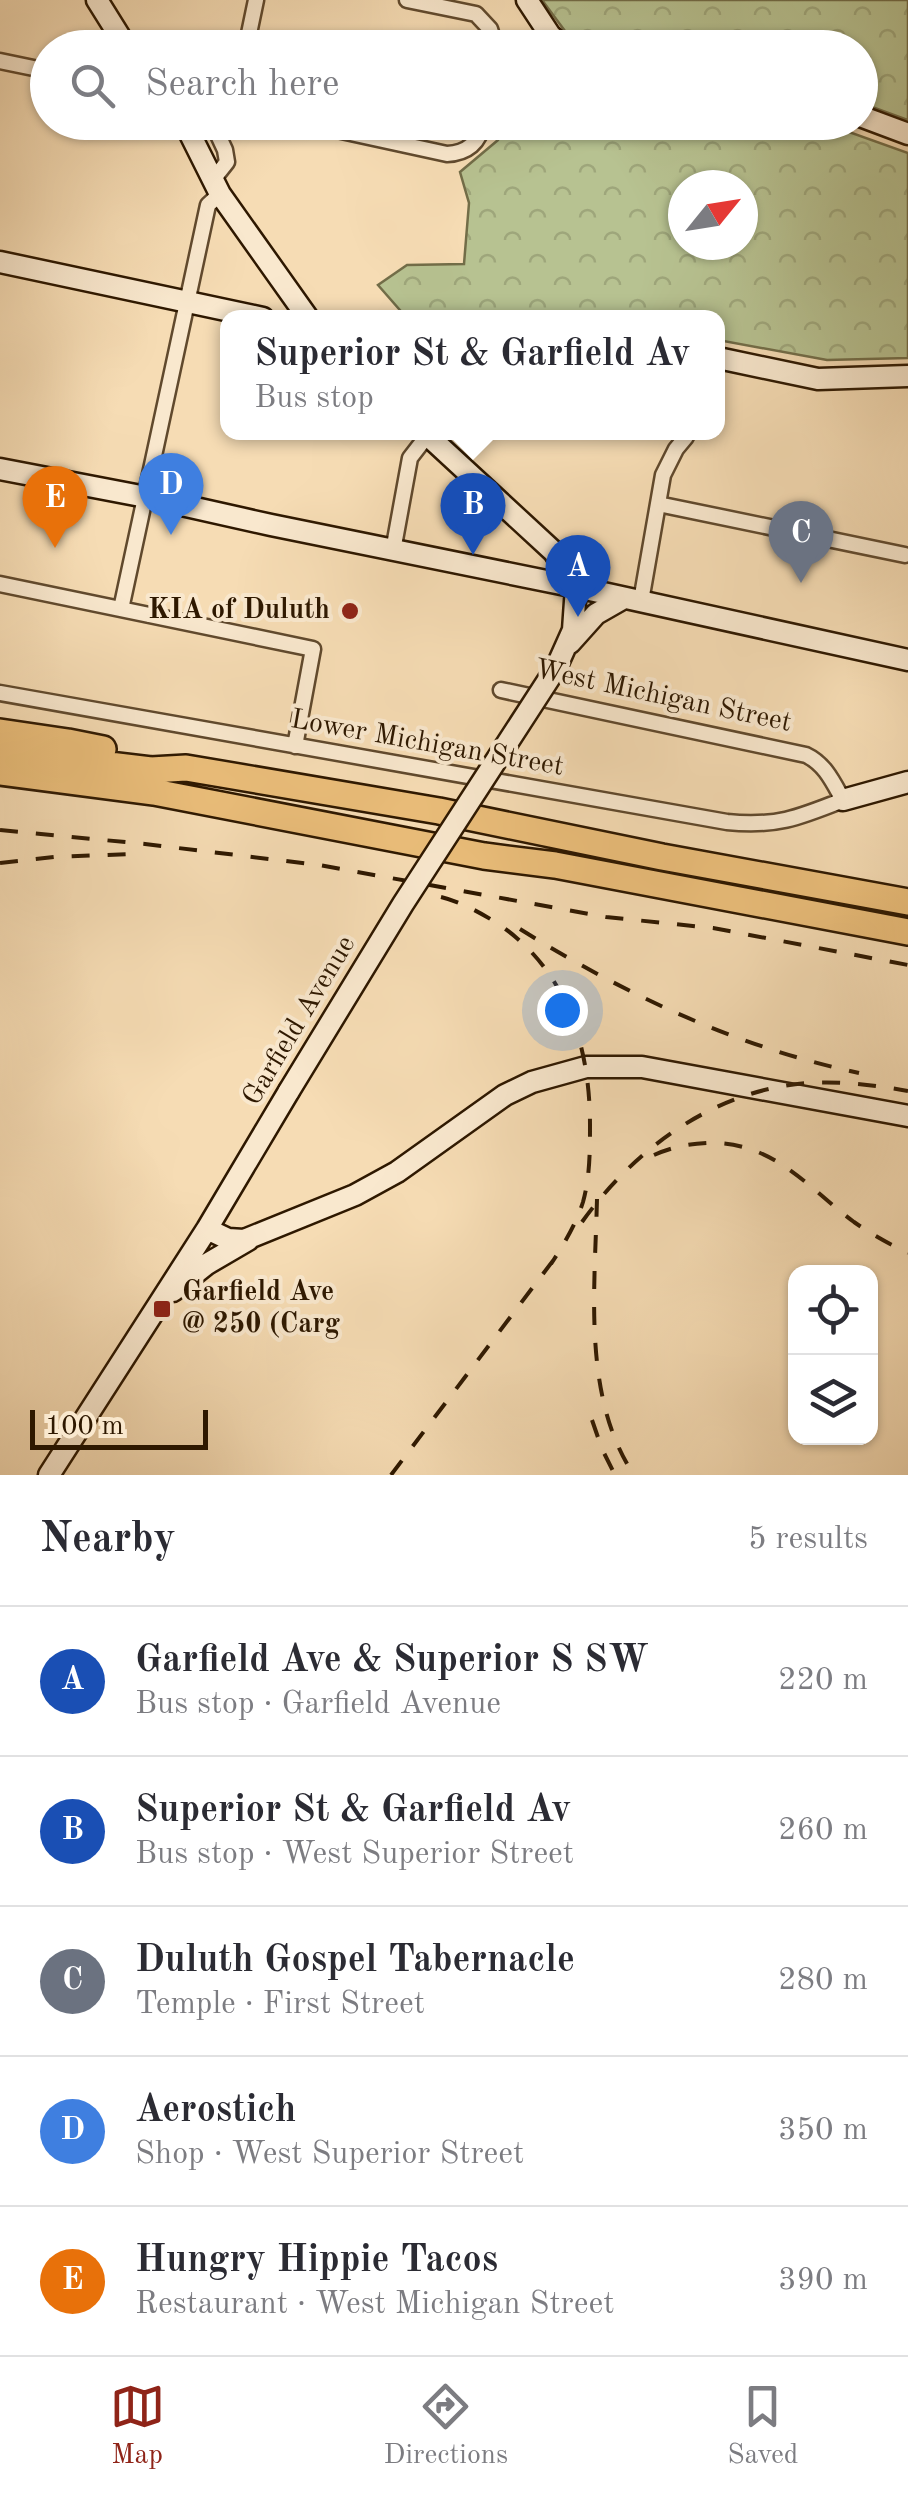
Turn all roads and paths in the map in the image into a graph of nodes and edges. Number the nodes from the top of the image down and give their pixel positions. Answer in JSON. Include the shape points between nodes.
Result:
{"nodes":[{"id":1,"x":97,"y":0,"type":"edge"},
{"id":2,"x":256,"y":0,"type":"edge"},
{"id":3,"x":407,"y":0,"type":"edge"},
{"id":4,"x":527,"y":0,"type":"edge"},
{"id":5,"x":116,"y":30,"type":"edge"},
{"id":6,"x":250,"y":30,"type":"edge"},
{"id":7,"x":490,"y":30,"type":"edge"},
{"id":8,"x":548,"y":30,"type":"edge"},
{"id":9,"x":0,"y":61,"type":"edge"},
{"id":10,"x":30,"y":67,"type":"edge"},
{"id":11,"x":878,"y":123,"type":"edge"},
{"id":12,"x":908,"y":134,"type":"edge"},
{"id":13,"x":193,"y":140,"type":"edge"},
{"id":14,"x":220,"y":140,"type":"edge"},
{"id":15,"x":383,"y":140,"type":"edge"},
{"id":16,"x":476,"y":140,"type":"edge"},
{"id":17,"x":216,"y":188,"type":"junction"},
{"id":18,"x":0,"y":262,"type":"edge"},
{"id":19,"x":188,"y":302,"type":"junction"},
{"id":20,"x":226,"y":310,"type":"edge"},
{"id":21,"x":302,"y":310,"type":"edge"},
{"id":22,"x":725,"y":359,"type":"edge"},
{"id":23,"x":908,"y":376,"type":"edge"},
{"id":24,"x":421,"y":440,"type":"edge"},
{"id":25,"x":432,"y":440,"type":"edge"},
{"id":26,"x":684,"y":440,"type":"edge"},
{"id":27,"x":0,"y":469,"type":"edge"},
{"id":28,"x":146,"y":497,"type":"junction"},
{"id":29,"x":658,"y":504,"type":"junction"},
{"id":30,"x":393,"y":550,"type":"junction"},
{"id":31,"x":905,"y":555,"type":"dead end"},
{"id":32,"x":0,"y":584,"type":"edge"},
{"id":33,"x":576,"y":588,"type":"junction"},
{"id":34,"x":632,"y":600,"type":"junction"},
{"id":35,"x":121,"y":609,"type":"junction"},
{"id":36,"x":566,"y":648,"type":"junction"},
{"id":37,"x":908,"y":660,"type":"edge"},
{"id":38,"x":501,"y":690,"type":"dead end"},
{"id":39,"x":0,"y":693,"type":"edge"},
{"id":40,"x":0,"y":732,"type":"edge"},
{"id":41,"x":295,"y":746,"type":"junction"},
{"id":42,"x":0,"y":752,"type":"edge"},
{"id":43,"x":186,"y":768,"type":"junction"},
{"id":44,"x":0,"y":772,"type":"edge"},
{"id":45,"x":908,"y":782,"type":"edge"},
{"id":46,"x":0,"y":787,"type":"edge"},
{"id":47,"x":154,"y":792,"type":"junction"},
{"id":48,"x":843,"y":800,"type":"junction"},
{"id":49,"x":908,"y":902,"type":"edge"},
{"id":50,"x":908,"y":932,"type":"edge"},
{"id":51,"x":908,"y":1116,"type":"edge"},
{"id":52,"x":207,"y":1229,"type":"junction"},
{"id":53,"x":253,"y":1238,"type":"junction"},
{"id":54,"x":156,"y":1306,"type":"junction"},
{"id":55,"x":49,"y":1475,"type":"edge"}],
"edges":[{"from":1,"to":5,"type":"street"},
{"from":2,"to":6,"type":"street"},
{"from":3,"to":7,"type":"street","via":[[476,14]]},
{"from":4,"to":8,"type":"street"},
{"from":9,"to":10,"type":"street"},
{"from":11,"to":12,"type":"street"},
{"from":13,"to":17,"type":"street"},
{"from":14,"to":17,"type":"street","via":[[226,162]]},
{"from":15,"to":16,"type":"street","via":[[447,154]]},
{"from":17,"to":19,"type":"street"},
{"from":17,"to":21,"type":"street"},
{"from":18,"to":19,"type":"street"},
{"from":19,"to":20,"type":"street"},
{"from":19,"to":28,"type":"street"},
{"from":22,"to":23,"type":"street","via":[[818,379]]},
{"from":24,"to":30,"type":"street","via":[[410,458]]},
{"from":25,"to":33,"type":"street","via":[[554,552]]},
{"from":26,"to":29,"type":"street","via":[[669,459]]},
{"from":27,"to":28,"type":"street"},
{"from":28,"to":30,"type":"street"},
{"from":28,"to":35,"type":"street"},
{"from":29,"to":31,"type":"street"},
{"from":29,"to":34,"type":"street"},
{"from":30,"to":33,"type":"street"},
{"from":32,"to":35,"type":"street"},
{"from":33,"to":34,"type":"street"},
{"from":33,"to":36,"type":"street","name":"Garfield Avenue"},
{"from":34,"to":36,"type":"street","via":[[596,614]]},
{"from":34,"to":37,"type":"street"},
{"from":35,"to":41,"type":"street","via":[[313,649]]},
{"from":36,"to":52,"type":"street","name":"Garfield Avenue","bridge":true},
{"from":38,"to":48,"type":"street","name":"West Michigan Street","via":[[806,756],[817,760]]},
{"from":39,"to":41,"type":"street","name":"Lower Michigan Street"},
{"from":40,"to":43,"type":"highway"},
{"from":41,"to":48,"type":"street","name":"Lower Michigan Street","via":[[752,825],[784,822]]},
{"from":42,"to":43,"type":"highway"},
{"from":43,"to":49,"type":"highway"},
{"from":44,"to":47,"type":"highway"},
{"from":45,"to":48,"type":"street"},
{"from":46,"to":47,"type":"highway"},
{"from":47,"to":50,"type":"highway"},
{"from":51,"to":53,"type":"street","via":[[642,1068],[586,1067],[505,1095],[397,1172]]},
{"from":52,"to":53,"type":"street","via":[[232,1240]]},
{"from":52,"to":54,"type":"street","name":"Garfield Avenue"},
{"from":53,"to":54,"type":"street","via":[[207,1264]]},
{"from":54,"to":55,"type":"street","name":"Garfield Avenue"}]}
